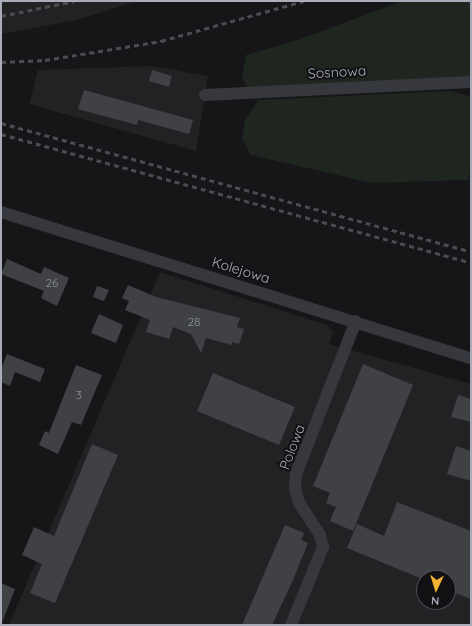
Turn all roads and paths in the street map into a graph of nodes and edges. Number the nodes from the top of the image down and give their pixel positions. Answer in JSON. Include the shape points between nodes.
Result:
{"nodes":[{"id":1,"x":471,"y":82,"type":"edge"},
{"id":2,"x":205,"y":95,"type":"dead end"},
{"id":3,"x":1,"y":212,"type":"edge"},
{"id":4,"x":356,"y":321,"type":"junction"},
{"id":5,"x":471,"y":358,"type":"edge"},
{"id":6,"x":292,"y":625,"type":"edge"}],
"edges":[{"from":1,"to":2,"type":"street","name":"Sosnowa"},
{"from":3,"to":4,"type":"street","name":"Kolejowa"},
{"from":4,"to":5,"type":"street","name":"Kolejowa"},
{"from":4,"to":6,"type":"street","name":"Polowa","via":[[295,480],[299,503],[320,536],[323,547]]}]}
